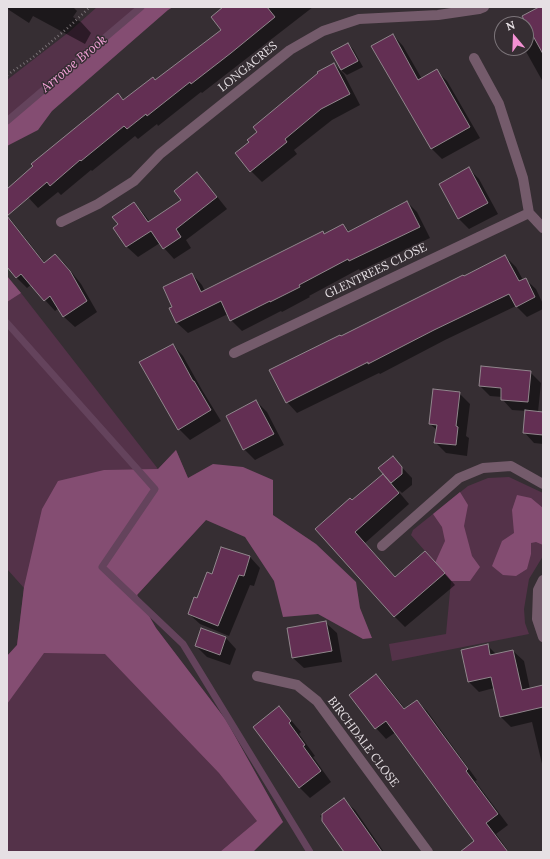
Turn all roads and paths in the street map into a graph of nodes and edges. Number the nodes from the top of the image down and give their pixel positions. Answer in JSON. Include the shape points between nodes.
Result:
{"nodes":[{"id":1,"x":90,"y":7,"type":"edge"},
{"id":2,"x":484,"y":7,"type":"edge"},
{"id":3,"x":474,"y":58,"type":"dead end"},
{"id":4,"x":7,"y":75,"type":"edge"},
{"id":5,"x":529,"y":213,"type":"junction"},
{"id":6,"x":61,"y":222,"type":"dead end"},
{"id":7,"x":543,"y":228,"type":"edge"},
{"id":8,"x":234,"y":353,"type":"dead end"},
{"id":9,"x":543,"y":484,"type":"edge"},
{"id":10,"x":382,"y":546,"type":"dead end"},
{"id":11,"x":543,"y":580,"type":"edge"},
{"id":12,"x":543,"y":637,"type":"edge"},
{"id":13,"x":257,"y":676,"type":"dead end"},
{"id":14,"x":428,"y":852,"type":"edge"}],
"edges":[{"from":1,"to":4,"type":"path","via":[[32,58]]},
{"from":2,"to":6,"type":"street","name":"LONGACRES","via":[[438,14],[359,19],[323,31],[290,50],[160,154],[134,181],[98,204]]},
{"from":3,"to":5,"type":"street","via":[[499,104],[523,178]]},
{"from":5,"to":7,"type":"street"},
{"from":5,"to":8,"type":"street","name":"GLENTREES CLOSE"},
{"from":9,"to":10,"type":"street","via":[[511,466],[483,468],[459,478]]},
{"from":11,"to":12,"type":"street","via":[[538,590],[537,619]]},
{"from":13,"to":14,"type":"street","name":"BIRCHDALE CLOSE","via":[[297,685],[317,701]]}]}
